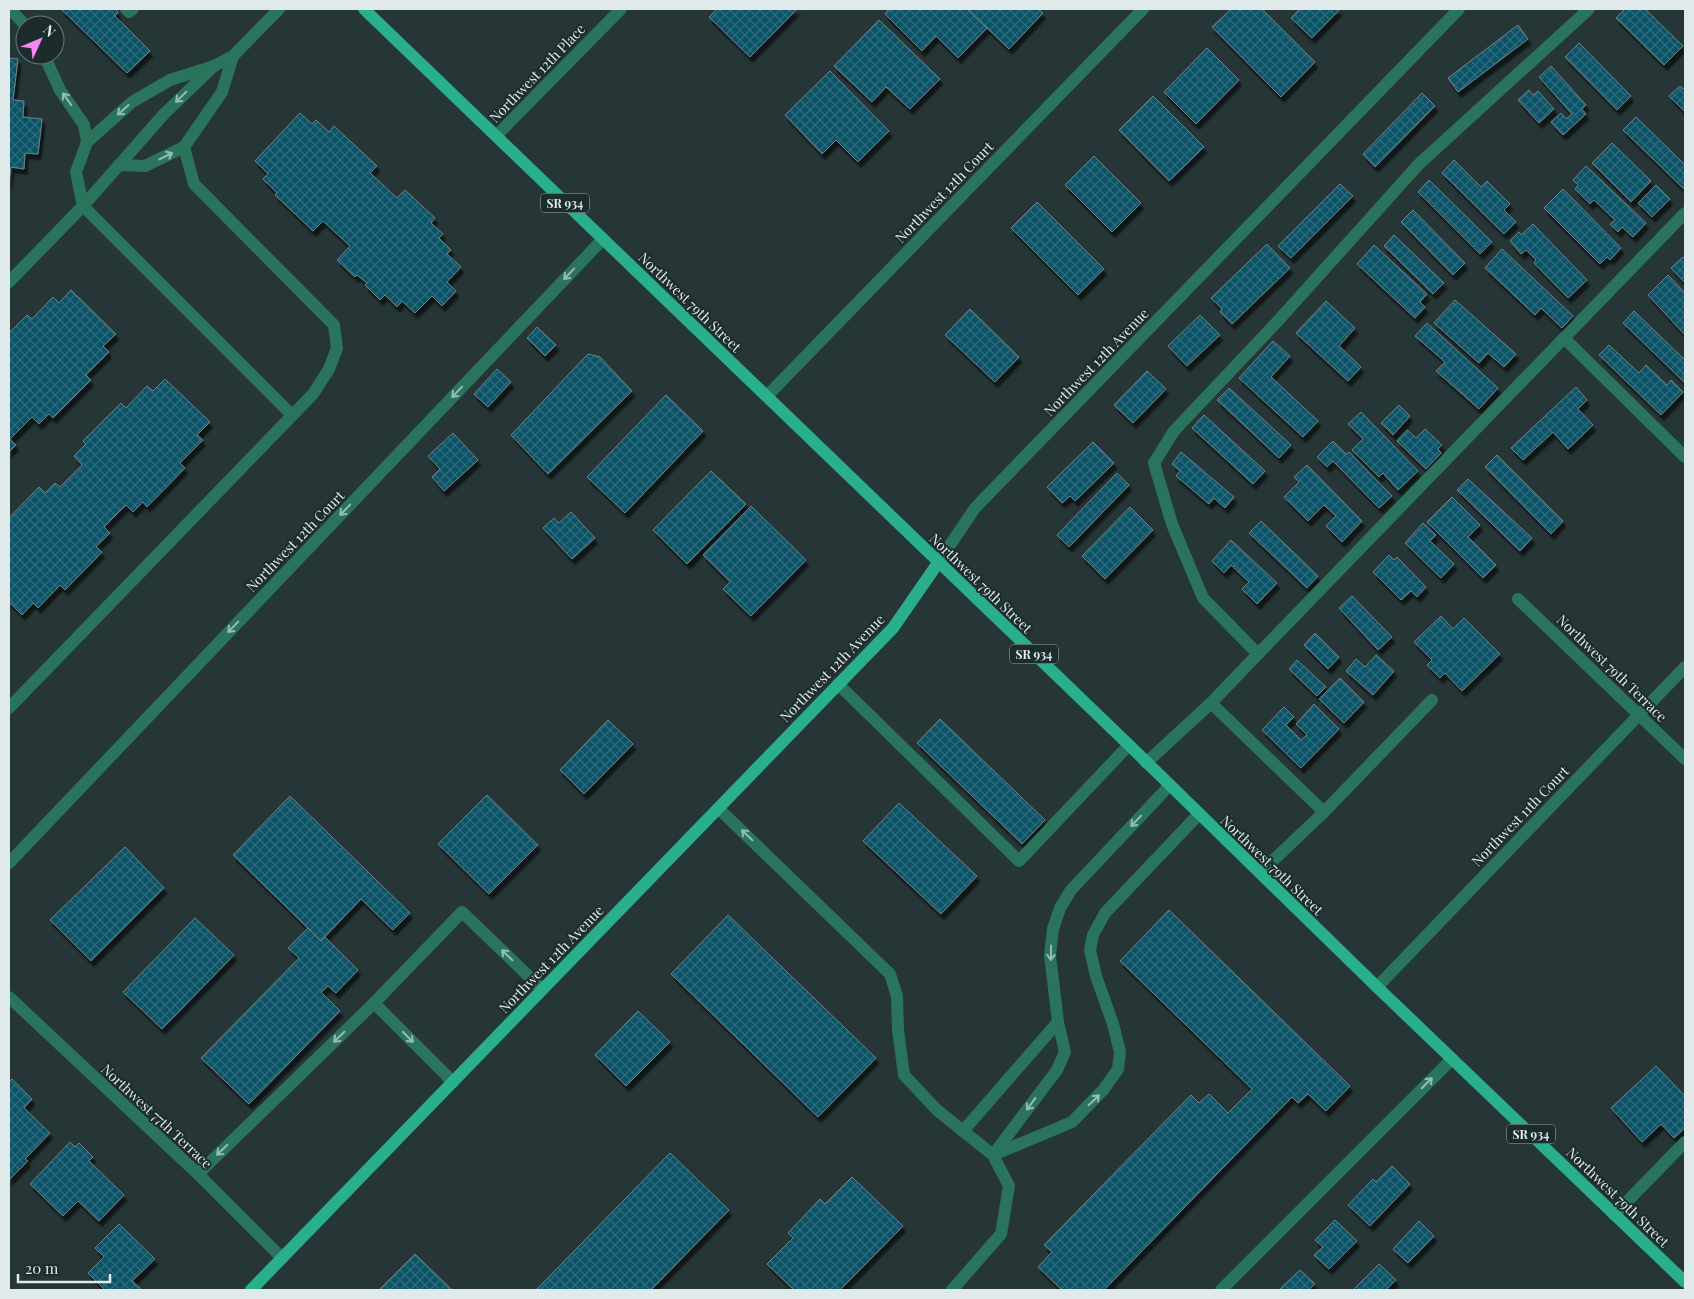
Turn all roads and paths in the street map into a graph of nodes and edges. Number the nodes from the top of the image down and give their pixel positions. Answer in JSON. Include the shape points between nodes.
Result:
{"nodes":[{"id":1,"x":126,"y":9,"type":"edge"},
{"id":2,"x":133,"y":9,"type":"edge"},
{"id":3,"x":278,"y":9,"type":"edge"},
{"id":4,"x":364,"y":9,"type":"edge"},
{"id":5,"x":621,"y":9,"type":"edge"},
{"id":6,"x":1143,"y":9,"type":"edge"},
{"id":7,"x":1459,"y":9,"type":"edge"},
{"id":8,"x":1589,"y":9,"type":"edge"},
{"id":9,"x":233,"y":56,"type":"junction"},
{"id":10,"x":49,"y":65,"type":"edge"},
{"id":11,"x":214,"y":66,"type":"junction"},
{"id":12,"x":496,"y":136,"type":"junction"},
{"id":13,"x":87,"y":142,"type":"junction"},
{"id":14,"x":184,"y":147,"type":"junction"},
{"id":15,"x":119,"y":165,"type":"junction"},
{"id":16,"x":83,"y":206,"type":"junction"},
{"id":17,"x":1685,"y":213,"type":"edge"},
{"id":18,"x":603,"y":239,"type":"junction"},
{"id":19,"x":9,"y":282,"type":"edge"},
{"id":20,"x":1565,"y":339,"type":"junction"},
{"id":21,"x":767,"y":396,"type":"junction"},
{"id":22,"x":292,"y":415,"type":"junction"},
{"id":23,"x":1685,"y":457,"type":"edge"},
{"id":24,"x":938,"y":562,"type":"junction"},
{"id":25,"x":1518,"y":599,"type":"dead end"},
{"id":26,"x":1258,"y":654,"type":"junction"},
{"id":27,"x":1685,"y":667,"type":"edge"},
{"id":28,"x":838,"y":684,"type":"junction"},
{"id":29,"x":1432,"y":700,"type":"dead end"},
{"id":30,"x":1212,"y":703,"type":"junction"},
{"id":31,"x":9,"y":708,"type":"edge"},
{"id":32,"x":1639,"y":714,"type":"junction"},
{"id":33,"x":1129,"y":746,"type":"junction"},
{"id":34,"x":1685,"y":759,"type":"edge"},
{"id":35,"x":1146,"y":763,"type":"junction"},
{"id":36,"x":1170,"y":785,"type":"junction"},
{"id":37,"x":719,"y":809,"type":"junction"},
{"id":38,"x":1324,"y":812,"type":"junction"},
{"id":39,"x":1199,"y":814,"type":"junction"},
{"id":40,"x":9,"y":863,"type":"edge"},
{"id":41,"x":1260,"y":873,"type":"junction"},
{"id":42,"x":1377,"y":987,"type":"junction"},
{"id":43,"x":542,"y":989,"type":"junction"},
{"id":44,"x":9,"y":998,"type":"edge"},
{"id":45,"x":374,"y":1003,"type":"junction"},
{"id":46,"x":1058,"y":1022,"type":"junction"},
{"id":47,"x":1452,"y":1059,"type":"junction"},
{"id":48,"x":454,"y":1082,"type":"junction"},
{"id":49,"x":963,"y":1130,"type":"junction"},
{"id":50,"x":1685,"y":1142,"type":"edge"},
{"id":51,"x":993,"y":1155,"type":"junction"},
{"id":52,"x":198,"y":1174,"type":"junction"},
{"id":53,"x":1614,"y":1215,"type":"junction"},
{"id":54,"x":282,"y":1258,"type":"junction"},
{"id":55,"x":1685,"y":1282,"type":"edge"},
{"id":56,"x":251,"y":1290,"type":"edge"},
{"id":57,"x":952,"y":1290,"type":"edge"},
{"id":58,"x":1222,"y":1290,"type":"edge"}],
"edges":[{"from":1,"to":2,"type":"street","via":[[130,12]]},
{"from":3,"to":9,"type":"street"},
{"from":4,"to":12,"type":"main road","name":"Northwest 79th Street","number":"SR 934"},
{"from":5,"to":12,"type":"street","name":"Northwest 12th Place"},
{"from":6,"to":21,"type":"street","name":"Northwest 12th Court"},
{"from":7,"to":24,"type":"street","name":"Northwest 12th Avenue","via":[[975,508]]},
{"from":8,"to":26,"type":"street","via":[[1419,164],[1174,431],[1154,463],[1172,524],[1203,598]]},
{"from":9,"to":11,"type":"street"},
{"from":9,"to":14,"type":"street","via":[[222,92]]},
{"from":13,"to":10,"type":"street","one_way":true,"via":[[84,125],[60,90]]},
{"from":11,"to":13,"type":"street","one_way":true,"via":[[170,80],[132,102]]},
{"from":11,"to":15,"type":"street","one_way":true,"via":[[164,114]]},
{"from":12,"to":18,"type":"main road","name":"Northwest 79th Street","number":"SR 934"},
{"from":13,"to":16,"type":"street","via":[[76,172]]},
{"from":15,"to":14,"type":"street","one_way":true,"via":[[145,166]]},
{"from":14,"to":22,"type":"street","via":[[194,184],[334,325],[337,348],[329,370],[313,394]]},
{"from":15,"to":16,"type":"street"},
{"from":16,"to":19,"type":"street"},
{"from":16,"to":22,"type":"street"},
{"from":17,"to":20,"type":"street"},
{"from":18,"to":21,"type":"main road","name":"Northwest 79th Street","number":"SR 934"},
{"from":18,"to":40,"type":"street","name":"Northwest 12th Court","one_way":true},
{"from":20,"to":23,"type":"street"},
{"from":20,"to":26,"type":"street"},
{"from":21,"to":24,"type":"main road","name":"Northwest 79th Street","number":"SR 934"},
{"from":22,"to":31,"type":"street"},
{"from":24,"to":28,"type":"main road","name":"Northwest 12th Avenue","via":[[893,628]]},
{"from":24,"to":33,"type":"main road","name":"Northwest 79th Street","number":"SR 934"},
{"from":25,"to":32,"type":"street","name":"Northwest 79th Terrace"},
{"from":26,"to":30,"type":"street"},
{"from":27,"to":32,"type":"street","name":"Northwest 11th Court"},
{"from":28,"to":33,"type":"street","via":[[1018,861]]},
{"from":28,"to":37,"type":"main road","name":"Northwest 12th Avenue"},
{"from":29,"to":38,"type":"street"},
{"from":30,"to":35,"type":"street"},
{"from":30,"to":38,"type":"street"},
{"from":32,"to":34,"type":"street","name":"Northwest 79th Terrace"},
{"from":32,"to":42,"type":"street","name":"Northwest 11th Court"},
{"from":33,"to":35,"type":"main road","name":"Northwest 79th Street","number":"SR 934"},
{"from":35,"to":36,"type":"main road","name":"Northwest 79th Street","number":"SR 934"},
{"from":36,"to":39,"type":"main road","name":"Northwest 79th Street","number":"SR 934"},
{"from":36,"to":46,"type":"street","one_way":true,"via":[[1071,890],[1060,908],[1050,955]]},
{"from":37,"to":43,"type":"main road","name":"Northwest 12th Avenue"},
{"from":49,"to":37,"type":"street","one_way":true,"via":[[937,1110],[904,1075],[897,996],[890,974]]},
{"from":38,"to":41,"type":"street"},
{"from":39,"to":41,"type":"main road","name":"Northwest 79th Street","number":"SR 934"},
{"from":51,"to":39,"type":"street","one_way":true,"via":[[1072,1122],[1104,1090],[1118,1069],[1118,1042],[1090,950],[1093,935],[1105,913]]},
{"from":41,"to":42,"type":"main road","name":"Northwest 79th Street","number":"SR 934"},
{"from":42,"to":47,"type":"main road","name":"Northwest 79th Street","number":"SR 934"},
{"from":43,"to":45,"type":"street","one_way":true,"via":[[462,912]]},
{"from":43,"to":48,"type":"main road","name":"Northwest 12th Avenue"},
{"from":44,"to":52,"type":"street","name":"Northwest 77th Terrace"},
{"from":45,"to":48,"type":"street","one_way":true},
{"from":45,"to":52,"type":"street","one_way":true},
{"from":46,"to":49,"type":"street"},
{"from":46,"to":51,"type":"street","one_way":true,"via":[[1065,1052],[1057,1070]]},
{"from":47,"to":53,"type":"main road","name":"Northwest 79th Street","number":"SR 934"},
{"from":58,"to":47,"type":"street","one_way":true},
{"from":48,"to":54,"type":"main road","name":"Northwest 12th Avenue"},
{"from":49,"to":51,"type":"street"},
{"from":50,"to":53,"type":"street"},
{"from":51,"to":57,"type":"street","via":[[1009,1186],[1001,1234]]},
{"from":52,"to":54,"type":"street","name":"Northwest 77th Terrace"},
{"from":53,"to":55,"type":"main road","name":"Northwest 79th Street","number":"SR 934"},
{"from":54,"to":56,"type":"main road","name":"Northwest 12th Avenue"}]}
